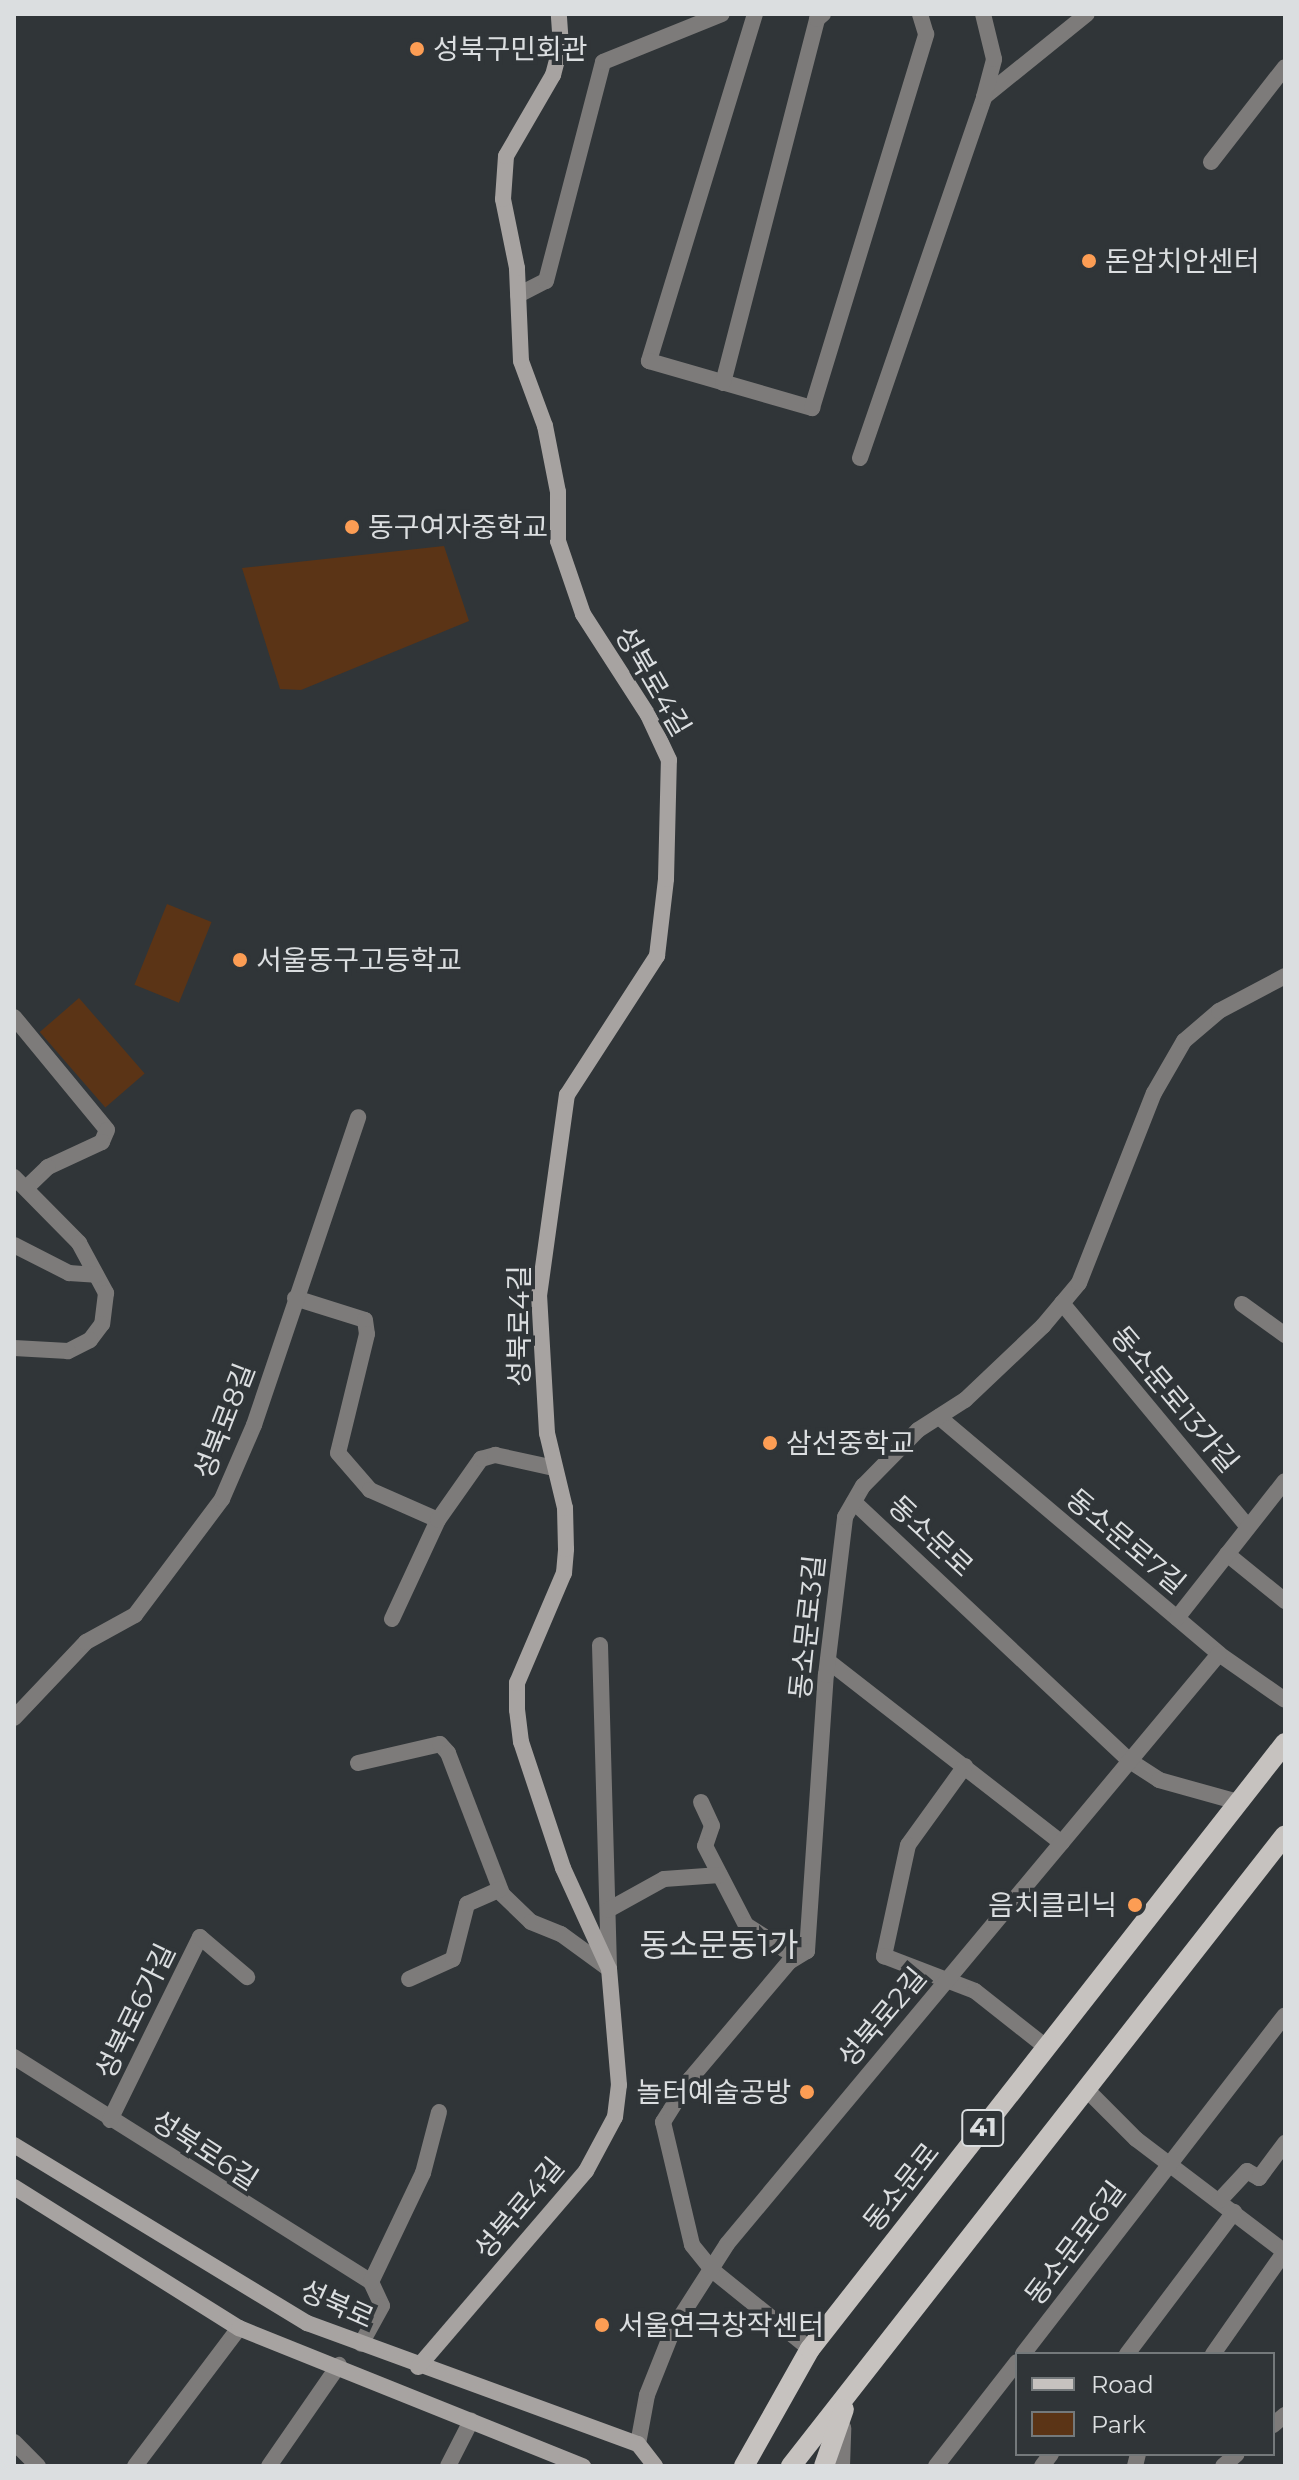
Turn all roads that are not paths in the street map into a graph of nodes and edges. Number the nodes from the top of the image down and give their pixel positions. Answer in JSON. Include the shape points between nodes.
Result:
{"nodes":[{"id":1,"x":559,"y":14,"type":"edge"},
{"id":2,"x":722,"y":14,"type":"edge"},
{"id":3,"x":755,"y":14,"type":"edge"},
{"id":4,"x":823,"y":14,"type":"edge"},
{"id":5,"x":920,"y":14,"type":"edge"},
{"id":6,"x":983,"y":14,"type":"edge"},
{"id":7,"x":1087,"y":14,"type":"edge"},
{"id":8,"x":1285,"y":67,"type":"edge"},
{"id":9,"x":984,"y":97,"type":"junction"},
{"id":10,"x":1211,"y":162,"type":"dead end"},
{"id":11,"x":518,"y":295,"type":"junction"},
{"id":12,"x":723,"y":383,"type":"junction"},
{"id":13,"x":860,"y":458,"type":"dead end"},
{"id":14,"x":1285,"y":976,"type":"edge"},
{"id":15,"x":14,"y":1017,"type":"edge"},
{"id":16,"x":358,"y":1117,"type":"dead end"},
{"id":17,"x":20,"y":1182,"type":"edge"},
{"id":18,"x":14,"y":1245,"type":"edge"},
{"id":19,"x":96,"y":1275,"type":"junction"},
{"id":20,"x":295,"y":1298,"type":"junction"},
{"id":21,"x":1062,"y":1303,"type":"junction"},
{"id":22,"x":1242,"y":1304,"type":"dead end"},
{"id":23,"x":1285,"y":1335,"type":"edge"},
{"id":24,"x":14,"y":1348,"type":"edge"},
{"id":25,"x":939,"y":1417,"type":"junction"},
{"id":26,"x":554,"y":1468,"type":"junction"},
{"id":27,"x":1285,"y":1481,"type":"edge"},
{"id":28,"x":854,"y":1502,"type":"junction"},
{"id":29,"x":438,"y":1520,"type":"junction"},
{"id":30,"x":1248,"y":1527,"type":"junction"},
{"id":31,"x":1227,"y":1554,"type":"junction"},
{"id":32,"x":1285,"y":1601,"type":"edge"},
{"id":33,"x":1177,"y":1618,"type":"junction"},
{"id":34,"x":392,"y":1619,"type":"dead end"},
{"id":35,"x":600,"y":1645,"type":"dead end"},
{"id":36,"x":1219,"y":1654,"type":"junction"},
{"id":37,"x":828,"y":1661,"type":"junction"},
{"id":38,"x":20,"y":1699,"type":"edge"},
{"id":39,"x":1285,"y":1700,"type":"edge"},
{"id":40,"x":14,"y":1718,"type":"edge"},
{"id":41,"x":1285,"y":1743,"type":"edge"},
{"id":42,"x":1130,"y":1761,"type":"junction"},
{"id":43,"x":358,"y":1763,"type":"dead end"},
{"id":44,"x":965,"y":1766,"type":"junction"},
{"id":45,"x":701,"y":1802,"type":"dead end"},
{"id":46,"x":1238,"y":1802,"type":"junction"},
{"id":47,"x":1062,"y":1843,"type":"junction"},
{"id":48,"x":1282,"y":1845,"type":"edge"},
{"id":49,"x":720,"y":1875,"type":"junction"},
{"id":50,"x":500,"y":1889,"type":"junction"},
{"id":51,"x":608,"y":1910,"type":"junction"},
{"id":52,"x":807,"y":1951,"type":"junction"},
{"id":53,"x":609,"y":1969,"type":"junction"},
{"id":54,"x":247,"y":1977,"type":"dead end"},
{"id":55,"x":949,"y":1978,"type":"junction"},
{"id":56,"x":409,"y":1979,"type":"dead end"},
{"id":57,"x":1285,"y":2015,"type":"edge"},
{"id":58,"x":1046,"y":2047,"type":"junction"},
{"id":59,"x":14,"y":2057,"type":"edge"},
{"id":60,"x":1088,"y":2091,"type":"junction"},
{"id":61,"x":439,"y":2112,"type":"dead end"},
{"id":62,"x":110,"y":2120,"type":"junction"},
{"id":63,"x":1285,"y":2143,"type":"edge"},
{"id":64,"x":14,"y":2145,"type":"edge"},
{"id":65,"x":1167,"y":2162,"type":"junction"},
{"id":66,"x":1279,"y":2164,"type":"edge"},
{"id":67,"x":14,"y":2187,"type":"edge"},
{"id":68,"x":1219,"y":2201,"type":"junction"},
{"id":69,"x":1234,"y":2212,"type":"junction"},
{"id":70,"x":1285,"y":2252,"type":"edge"},
{"id":71,"x":712,"y":2270,"type":"junction"},
{"id":72,"x":371,"y":2282,"type":"junction"},
{"id":73,"x":239,"y":2328,"type":"junction"},
{"id":74,"x":354,"y":2342,"type":"junction"},
{"id":75,"x":810,"y":2349,"type":"junction"},
{"id":76,"x":1024,"y":2352,"type":"edge"},
{"id":77,"x":1129,"y":2352,"type":"edge"},
{"id":78,"x":1214,"y":2352,"type":"edge"},
{"id":79,"x":334,"y":2364,"type":"junction"},
{"id":80,"x":1015,"y":2365,"type":"edge"},
{"id":81,"x":418,"y":2367,"type":"junction"},
{"id":82,"x":848,"y":2396,"type":"junction"},
{"id":83,"x":471,"y":2421,"type":"junction"},
{"id":84,"x":14,"y":2442,"type":"edge"},
{"id":85,"x":638,"y":2444,"type":"junction"},
{"id":86,"x":38,"y":2466,"type":"edge"},
{"id":87,"x":135,"y":2466,"type":"edge"},
{"id":88,"x":269,"y":2466,"type":"edge"},
{"id":89,"x":448,"y":2466,"type":"edge"},
{"id":90,"x":583,"y":2466,"type":"edge"},
{"id":91,"x":655,"y":2466,"type":"edge"},
{"id":92,"x":744,"y":2466,"type":"edge"},
{"id":93,"x":791,"y":2466,"type":"edge"},
{"id":94,"x":824,"y":2466,"type":"edge"},
{"id":95,"x":842,"y":2466,"type":"edge"},
{"id":96,"x":936,"y":2466,"type":"edge"}],
"edges":[{"from":1,"to":11,"type":"street","name":"성북로4길","via":[[561,46],[553,75],[506,156],[503,199]]},
{"from":2,"to":11,"type":"street","via":[[603,62],[546,281]]},
{"from":3,"to":12,"type":"street","via":[[649,361]]},
{"from":4,"to":12,"type":"street","via":[[817,19]]},
{"from":5,"to":12,"type":"street","via":[[926,34],[812,408]]},
{"from":6,"to":9,"type":"street","via":[[994,59]]},
{"from":7,"to":9,"type":"street"},
{"from":8,"to":10,"type":"street"},
{"from":9,"to":13,"type":"street"},
{"from":11,"to":26,"type":"street","name":"성북로4길","via":[[521,361],[545,426],[558,492],[558,541],[583,614],[648,715],[669,760],[666,879],[657,956],[567,1095],[539,1296]]},
{"from":14,"to":21,"type":"street","name":"동소문로3길","via":[[1219,1011],[1184,1041],[1154,1093],[1079,1283]]},
{"from":15,"to":17,"type":"street","via":[[107,1130],[102,1142]]},
{"from":16,"to":20,"type":"street","name":"성북로8길"},
{"from":17,"to":19,"type":"street","via":[[79,1243]]},
{"from":18,"to":19,"type":"street","via":[[69,1273]]},
{"from":19,"to":24,"type":"street","via":[[106,1293],[102,1324],[90,1340],[68,1351]]},
{"from":20,"to":29,"type":"street","via":[[365,1320],[367,1334],[338,1453],[370,1490]]},
{"from":20,"to":38,"type":"street","name":"성북로8길","via":[[254,1425],[222,1499],[135,1615],[86,1642]]},
{"from":21,"to":25,"type":"street","name":"동소문로3길","via":[[965,1400]]},
{"from":21,"to":30,"type":"street","name":"동소문로13가길"},
{"from":22,"to":23,"type":"street"},
{"from":25,"to":28,"type":"street","name":"동소문로3길","via":[[918,1430]]},
{"from":25,"to":33,"type":"street","name":"동소문로7길"},
{"from":26,"to":29,"type":"street","via":[[495,1455],[481,1459]]},
{"from":26,"to":53,"type":"street","name":"성북로4길","via":[[565,1508],[564,1573],[517,1683],[517,1710],[521,1742],[563,1868]]},
{"from":27,"to":30,"type":"street"},
{"from":28,"to":37,"type":"street","name":"동소문로3길","via":[[845,1517]]},
{"from":28,"to":42,"type":"street","name":"동소문로"},
{"from":29,"to":34,"type":"street"},
{"from":30,"to":31,"type":"street"},
{"from":31,"to":32,"type":"street"},
{"from":31,"to":33,"type":"street"},
{"from":33,"to":36,"type":"street","name":"동소문로7길"},
{"from":35,"to":51,"type":"street"},
{"from":36,"to":39,"type":"street","name":"동소문로7길"},
{"from":36,"to":42,"type":"street","name":"성북로2길"},
{"from":37,"to":44,"type":"street"},
{"from":37,"to":52,"type":"street","name":"동소문로3길"},
{"from":38,"to":40,"type":"street","name":"성북로8길"},
{"from":41,"to":46,"type":"main road","name":"동소문로","number":"41"},
{"from":42,"to":46,"type":"street","name":"동소문로","via":[[1159,1780]]},
{"from":42,"to":47,"type":"street","name":"성북로2길"},
{"from":43,"to":50,"type":"street","via":[[440,1744]]},
{"from":44,"to":47,"type":"street"},
{"from":44,"to":55,"type":"street","via":[[908,1845],[884,1956]]},
{"from":45,"to":49,"type":"street","via":[[712,1826],[705,1846]]},
{"from":46,"to":58,"type":"main road","name":"동소문로","number":"41"},
{"from":47,"to":55,"type":"street","name":"성북로2길"},
{"from":48,"to":60,"type":"main road","number":"41"},
{"from":49,"to":51,"type":"street","via":[[664,1879]]},
{"from":49,"to":52,"type":"street","via":[[746,1925],[784,1949]]},
{"from":50,"to":53,"type":"street","via":[[531,1922],[561,1934]]},
{"from":50,"to":56,"type":"street","via":[[467,1904],[453,1959]]},
{"from":51,"to":53,"type":"street"},
{"from":52,"to":71,"type":"street","via":[[789,1962],[690,2079],[663,2122],[692,2245]]},
{"from":53,"to":81,"type":"street","name":"성북로4길","via":[[619,2085],[615,2117],[586,2171]]},
{"from":54,"to":62,"type":"street","name":"성북로6가길","via":[[200,1937]]},
{"from":55,"to":58,"type":"street"},
{"from":55,"to":71,"type":"street","name":"성북로2길","via":[[727,2244]]},
{"from":57,"to":65,"type":"street","name":"동소문로6길"},
{"from":58,"to":75,"type":"main road","name":"동소문로","number":"41"},
{"from":59,"to":62,"type":"street","name":"성북로6길"},
{"from":60,"to":65,"type":"street"},
{"from":60,"to":82,"type":"main road","number":"41"},
{"from":61,"to":72,"type":"street","via":[[423,2173]]},
{"from":62,"to":72,"type":"street","name":"성북로6길"},
{"from":63,"to":66,"type":"street"},
{"from":64,"to":74,"type":"street","name":"성북로","via":[[307,2323]]},
{"from":65,"to":68,"type":"street"},
{"from":65,"to":76,"type":"street","name":"동소문로6길"},
{"from":66,"to":68,"type":"street","via":[[1259,2178],[1247,2171]]},
{"from":67,"to":73,"type":"street","name":"성북로"},
{"from":68,"to":69,"type":"street"},
{"from":69,"to":70,"type":"street"},
{"from":69,"to":77,"type":"street"},
{"from":70,"to":78,"type":"street"},
{"from":71,"to":75,"type":"street"},
{"from":71,"to":85,"type":"street","name":"성북로2길","via":[[674,2327],[647,2395]]},
{"from":72,"to":74,"type":"street","via":[[382,2306]]},
{"from":73,"to":79,"type":"street","name":"성북로"},
{"from":73,"to":87,"type":"street"},
{"from":74,"to":79,"type":"street"},
{"from":74,"to":81,"type":"street","name":"성북로"},
{"from":75,"to":92,"type":"main road","name":"동소문로","number":"41"},
{"from":79,"to":83,"type":"street","name":"성북로"},
{"from":79,"to":88,"type":"street"},
{"from":80,"to":96,"type":"street"},
{"from":81,"to":85,"type":"street","name":"성북로"},
{"from":82,"to":93,"type":"main road","number":"41"},
{"from":82,"to":94,"type":"main road"},
{"from":82,"to":95,"type":"street"},
{"from":83,"to":89,"type":"street"},
{"from":83,"to":90,"type":"street","name":"성북로"},
{"from":84,"to":86,"type":"street"},
{"from":85,"to":91,"type":"street"}]}
